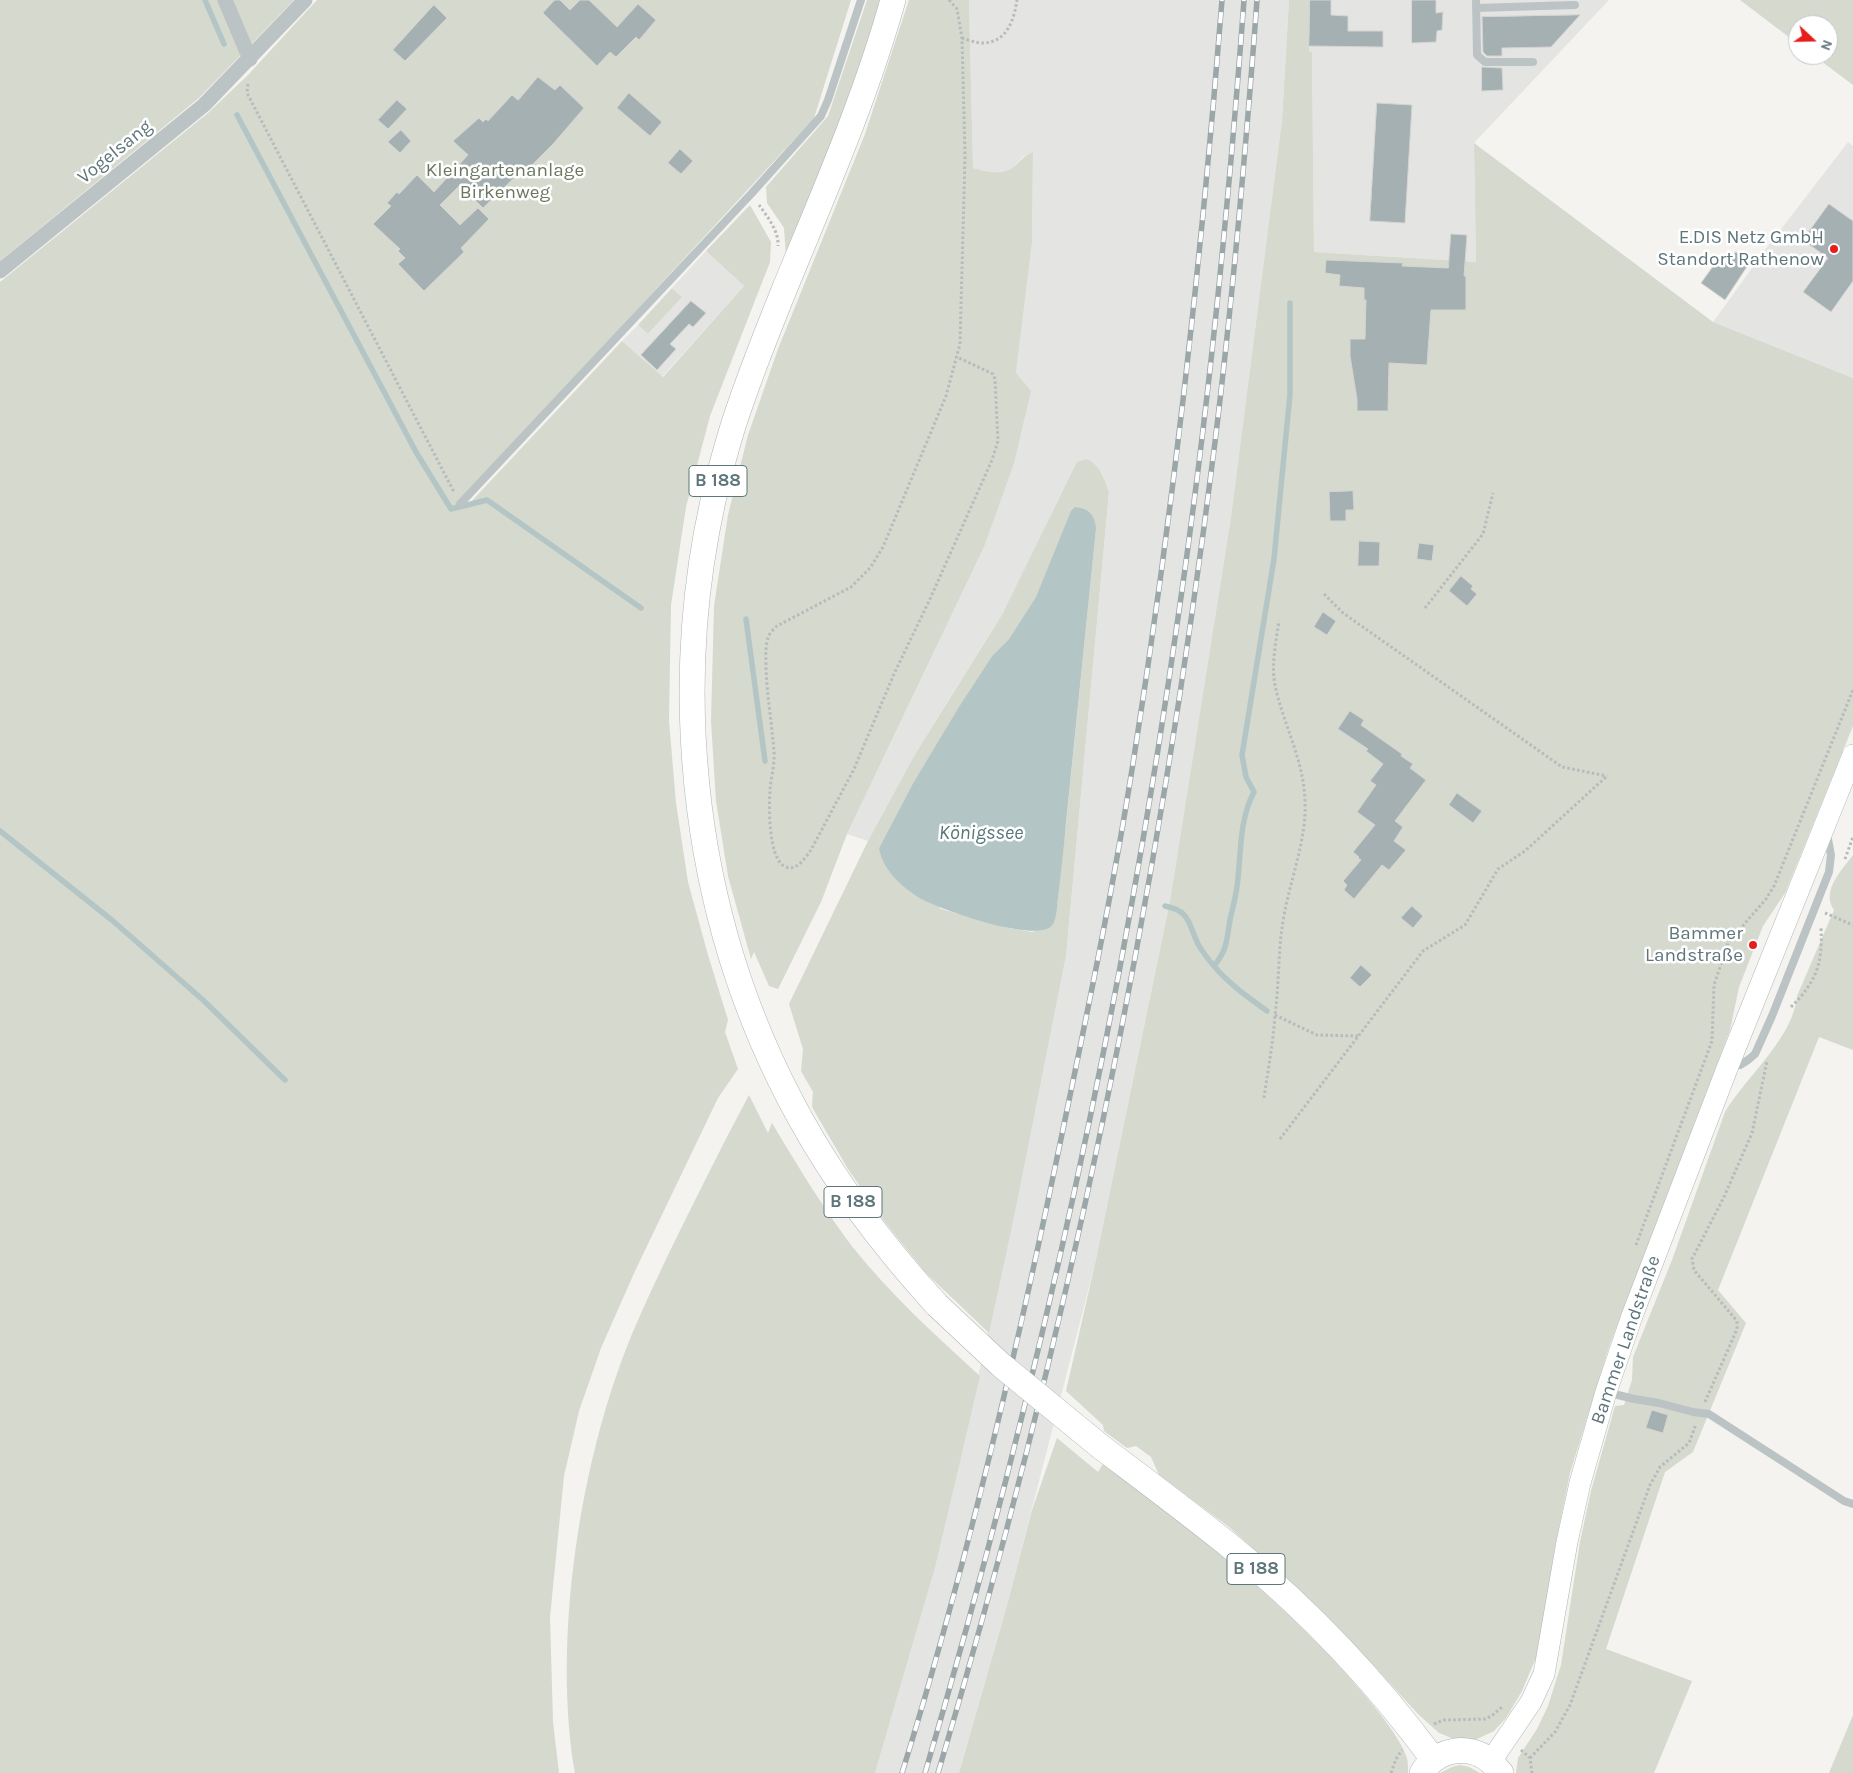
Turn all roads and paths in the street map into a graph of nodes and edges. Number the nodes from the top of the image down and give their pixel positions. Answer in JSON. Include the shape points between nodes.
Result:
{"nodes":[{"id":1,"x":225,"y":0,"type":"edge"},
{"id":2,"x":305,"y":0,"type":"edge"},
{"id":3,"x":861,"y":0,"type":"edge"},
{"id":4,"x":893,"y":0,"type":"edge"},
{"id":5,"x":949,"y":0,"type":"edge"},
{"id":6,"x":1017,"y":0,"type":"edge"},
{"id":7,"x":1476,"y":4,"type":"edge"},
{"id":8,"x":1575,"y":5,"type":"dead end"},
{"id":9,"x":962,"y":38,"type":"junction"},
{"id":10,"x":250,"y":59,"type":"junction"},
{"id":11,"x":1533,"y":62,"type":"dead end"},
{"id":12,"x":0,"y":271,"type":"edge"},
{"id":13,"x":957,"y":357,"type":"junction"},
{"id":14,"x":1493,"y":493,"type":"dead end"},
{"id":15,"x":460,"y":504,"type":"joint"},
{"id":16,"x":1324,"y":594,"type":"dead end"},
{"id":17,"x":1425,"y":608,"type":"dead end"},
{"id":18,"x":1279,"y":620,"type":"dead end"},
{"id":19,"x":1853,"y":755,"type":"edge"},
{"id":20,"x":1853,"y":925,"type":"edge"},
{"id":21,"x":1787,"y":1011,"type":"dead end"},
{"id":22,"x":1276,"y":1015,"type":"junction"},
{"id":23,"x":1358,"y":1036,"type":"junction"},
{"id":24,"x":1767,"y":1058,"type":"dead end"},
{"id":25,"x":1264,"y":1098,"type":"dead end"},
{"id":26,"x":1280,"y":1139,"type":"dead end"},
{"id":27,"x":1606,"y":1392,"type":"junction"},
{"id":28,"x":1701,"y":1413,"type":"junction"},
{"id":29,"x":1853,"y":1504,"type":"edge"},
{"id":30,"x":1486,"y":1719,"type":"dead end"},
{"id":31,"x":1430,"y":1727,"type":"dead end"},
{"id":32,"x":1404,"y":1748,"type":"dead end"},
{"id":33,"x":1520,"y":1749,"type":"dead end"},
{"id":34,"x":1530,"y":1758,"type":"junction"},
{"id":35,"x":1427,"y":1766,"type":"edge"},
{"id":36,"x":1496,"y":1767,"type":"edge"},
{"id":37,"x":1391,"y":1773,"type":"edge"},
{"id":38,"x":1532,"y":1773,"type":"edge"}],
"edges":[{"from":1,"to":10,"type":"street"},
{"from":2,"to":10,"type":"street","name":"Vogelsang"},
{"from":3,"to":15,"type":"lane","via":[[821,116]]},
{"from":4,"to":35,"type":"main road","number":"B 188","bridge":true,"via":[[856,110],[744,397],[720,475],[702,559],[692,671],[696,784],[714,892],[741,985],[784,1088],[846,1192],[894,1257],[937,1305],[1001,1366],[1272,1582],[1350,1660],[1394,1710]]},
{"from":5,"to":9,"type":"path","via":[[957,9]]},
{"from":6,"to":9,"type":"path","via":[[1008,31],[998,39],[982,43]]},
{"from":7,"to":8,"type":"lane"},
{"from":7,"to":11,"type":"lane","via":[[1477,56],[1485,62]]},
{"from":9,"to":13,"type":"path","via":[[964,256]]},
{"from":10,"to":12,"type":"street","name":"Vogelsang","via":[[204,105]]},
{"from":10,"to":15,"type":"path","via":[[246,93]]},
{"from":13,"to":13,"type":"path","via":[[946,396],[883,547],[870,568],[851,587],[777,626],[768,636],[767,692],[774,754],[770,819],[773,848],[780,862],[788,867],[802,862],[811,850],[854,769],[992,460],[998,441],[993,374]]},
{"from":14,"to":17,"type":"path","via":[[1483,534]]},
{"from":16,"to":23,"type":"path","via":[[1343,613],[1562,766],[1607,776],[1525,851],[1498,870],[1465,925],[1423,951]]},
{"from":18,"to":22,"type":"path","via":[[1274,682],[1299,760],[1306,804],[1282,928]]},
{"from":19,"to":27,"type":"main road","name":"Bammer Landstraße","via":[[1728,1066]]},
{"from":20,"to":21,"type":"path","via":[[1823,913],[1818,970],[1812,983]]},
{"from":22,"to":23,"type":"path","via":[[1317,1035]]},
{"from":22,"to":25,"type":"path"},
{"from":23,"to":26,"type":"path"},
{"from":24,"to":28,"type":"path","via":[[1752,1133],[1692,1259],[1694,1270],[1737,1321],[1737,1329]]},
{"from":27,"to":28,"type":"lane"},
{"from":27,"to":36,"type":"main road","name":"Bammer Landstraße","via":[[1567,1542],[1544,1674]]},
{"from":28,"to":29,"type":"lane","via":[[1726,1424]]},
{"from":28,"to":34,"type":"path","via":[[1689,1443],[1660,1467],[1650,1485],[1570,1705],[1555,1732]]},
{"from":30,"to":31,"type":"path","via":[[1444,1720]]},
{"from":32,"to":37,"type":"path","via":[[1399,1752]]},
{"from":33,"to":34,"type":"path"},
{"from":34,"to":38,"type":"path"},
{"from":35,"to":36,"type":"main road","via":[[1447,1752],[1462,1750],[1478,1753]]}]}
